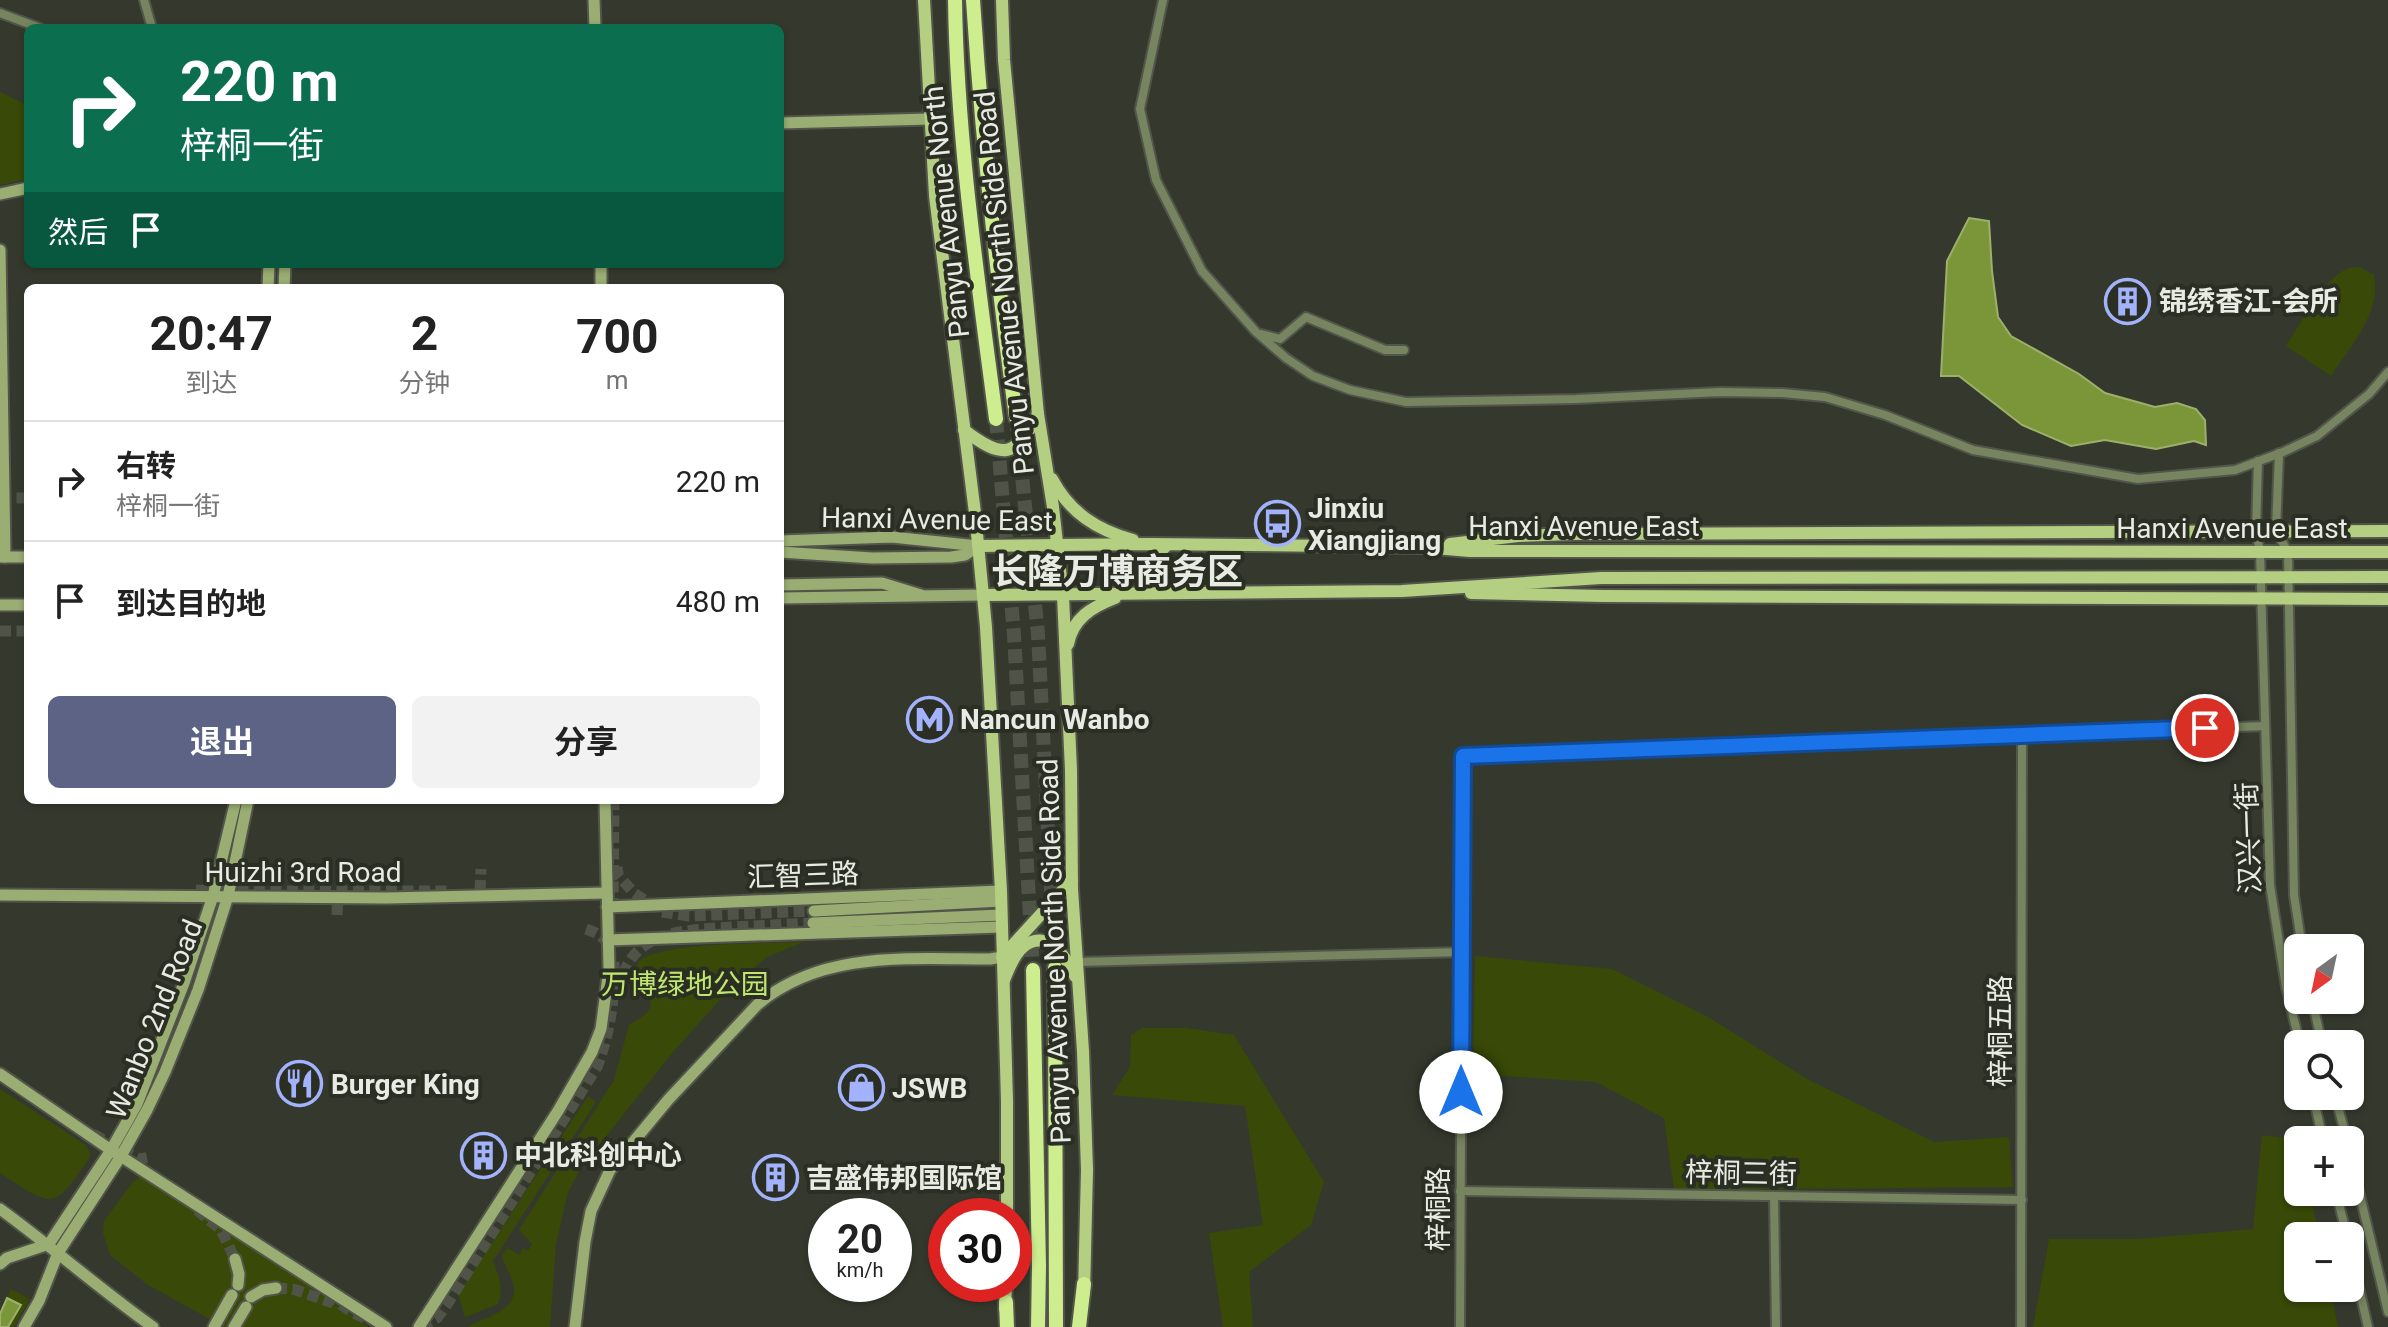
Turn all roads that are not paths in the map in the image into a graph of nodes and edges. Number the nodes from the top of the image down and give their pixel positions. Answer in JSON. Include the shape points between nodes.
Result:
{"nodes":[{"id":1,"x":144,"y":0,"type":"edge"},
{"id":2,"x":594,"y":0,"type":"edge"},
{"id":3,"x":924,"y":0,"type":"edge"},
{"id":4,"x":955,"y":0,"type":"edge"},
{"id":5,"x":973,"y":0,"type":"edge"},
{"id":6,"x":1002,"y":0,"type":"edge"},
{"id":7,"x":1163,"y":0,"type":"edge"},
{"id":8,"x":0,"y":13,"type":"edge"},
{"id":9,"x":29,"y":24,"type":"edge"},
{"id":10,"x":151,"y":24,"type":"edge"},
{"id":11,"x":595,"y":24,"type":"edge"},
{"id":12,"x":930,"y":119,"type":"junction"},
{"id":13,"x":784,"y":123,"type":"edge"},
{"id":14,"x":24,"y":189,"type":"edge"},
{"id":15,"x":0,"y":194,"type":"edge"},
{"id":16,"x":0,"y":250,"type":"edge"},
{"id":17,"x":1256,"y":332,"type":"junction"},
{"id":18,"x":1404,"y":350,"type":"dead end"},
{"id":19,"x":2388,"y":372,"type":"edge"},
{"id":20,"x":1038,"y":414,"type":"junction"},
{"id":21,"x":1016,"y":417,"type":"tunnel mouth"},
{"id":22,"x":996,"y":419,"type":"tunnel mouth"},
{"id":23,"x":964,"y":430,"type":"junction"},
{"id":24,"x":2279,"y":453,"type":"junction"},
{"id":25,"x":2258,"y":461,"type":"junction"},
{"id":26,"x":1046,"y":465,"type":"junction"},
{"id":27,"x":2256,"y":531,"type":"junction"},
{"id":28,"x":2276,"y":531,"type":"junction"},
{"id":29,"x":2388,"y":531,"type":"edge"},
{"id":30,"x":784,"y":541,"type":"edge"},
{"id":31,"x":1148,"y":544,"type":"junction"},
{"id":32,"x":978,"y":546,"type":"junction"},
{"id":33,"x":1058,"y":546,"type":"junction"},
{"id":34,"x":1166,"y":546,"type":"junction"},
{"id":35,"x":1423,"y":547,"type":"junction"},
{"id":36,"x":784,"y":552,"type":"edge"},
{"id":37,"x":2260,"y":552,"type":"junction"},
{"id":38,"x":2288,"y":552,"type":"junction"},
{"id":39,"x":2388,"y":552,"type":"edge"},
{"id":40,"x":2,"y":557,"type":"edge"},
{"id":41,"x":24,"y":557,"type":"edge"},
{"id":42,"x":2261,"y":577,"type":"junction"},
{"id":43,"x":2288,"y":577,"type":"junction"},
{"id":44,"x":2388,"y":577,"type":"edge"},
{"id":45,"x":784,"y":585,"type":"edge"},
{"id":46,"x":1402,"y":591,"type":"junction"},
{"id":47,"x":1172,"y":593,"type":"junction"},
{"id":48,"x":1124,"y":594,"type":"junction"},
{"id":49,"x":983,"y":595,"type":"junction"},
{"id":50,"x":1063,"y":596,"type":"junction"},
{"id":51,"x":925,"y":597,"type":"junction"},
{"id":52,"x":784,"y":598,"type":"edge"},
{"id":53,"x":2289,"y":598,"type":"junction"},
{"id":54,"x":2262,"y":599,"type":"junction"},
{"id":55,"x":2388,"y":599,"type":"edge"},
{"id":56,"x":0,"y":605,"type":"edge"},
{"id":57,"x":24,"y":605,"type":"edge"},
{"id":58,"x":1065,"y":655,"type":"junction"},
{"id":59,"x":2265,"y":726,"type":"junction"},
{"id":60,"x":2022,"y":735,"type":"junction"},
{"id":61,"x":235,"y":804,"type":"edge"},
{"id":62,"x":247,"y":804,"type":"edge"},
{"id":63,"x":605,"y":804,"type":"edge"},
{"id":64,"x":1072,"y":880,"type":"junction"},
{"id":65,"x":606,"y":893,"type":"junction"},
{"id":66,"x":0,"y":895,"type":"edge"},
{"id":67,"x":213,"y":896,"type":"junction"},
{"id":68,"x":228,"y":896,"type":"junction"},
{"id":69,"x":1001,"y":896,"type":"junction"},
{"id":70,"x":607,"y":907,"type":"junction"},
{"id":71,"x":1001,"y":921,"type":"junction"},
{"id":72,"x":2300,"y":934,"type":"edge"},
{"id":73,"x":608,"y":940,"type":"junction"},
{"id":74,"x":1462,"y":952,"type":"junction"},
{"id":75,"x":1002,"y":957,"type":"junction"},
{"id":76,"x":1077,"y":962,"type":"junction"},
{"id":77,"x":1055,"y":968,"type":"tunnel mouth"},
{"id":78,"x":1033,"y":970,"type":"tunnel mouth"},
{"id":79,"x":1078,"y":982,"type":"junction"},
{"id":80,"x":1003,"y":983,"type":"junction"},
{"id":81,"x":2297,"y":1030,"type":"edge"},
{"id":82,"x":0,"y":1074,"type":"edge"},
{"id":83,"x":116,"y":1153,"type":"junction"},
{"id":84,"x":1460,"y":1191,"type":"junction"},
{"id":85,"x":1774,"y":1196,"type":"junction"},
{"id":86,"x":1007,"y":1198,"type":"edge"},
{"id":87,"x":2022,"y":1200,"type":"junction"},
{"id":88,"x":2363,"y":1206,"type":"edge"},
{"id":89,"x":0,"y":1209,"type":"edge"},
{"id":90,"x":49,"y":1244,"type":"junction"},
{"id":91,"x":58,"y":1253,"type":"junction"},
{"id":92,"x":235,"y":1259,"type":"tunnel mouth"},
{"id":93,"x":0,"y":1264,"type":"edge"},
{"id":94,"x":1084,"y":1284,"type":"joint"},
{"id":95,"x":276,"y":1288,"type":"dead end"},
{"id":96,"x":1006,"y":1302,"type":"edge"},
{"id":97,"x":2362,"y":1302,"type":"edge"},
{"id":98,"x":2388,"y":1312,"type":"edge"},
{"id":99,"x":24,"y":1327,"type":"edge"},
{"id":100,"x":153,"y":1327,"type":"edge"},
{"id":101,"x":214,"y":1327,"type":"edge"},
{"id":102,"x":234,"y":1327,"type":"edge"},
{"id":103,"x":386,"y":1327,"type":"edge"},
{"id":104,"x":419,"y":1327,"type":"edge"},
{"id":105,"x":575,"y":1327,"type":"edge"},
{"id":106,"x":1005,"y":1327,"type":"edge"},
{"id":107,"x":1038,"y":1327,"type":"edge"},
{"id":108,"x":1056,"y":1327,"type":"edge"},
{"id":109,"x":1081,"y":1327,"type":"edge"},
{"id":110,"x":1460,"y":1327,"type":"edge"},
{"id":111,"x":1776,"y":1327,"type":"edge"},
{"id":112,"x":2021,"y":1327,"type":"edge"},
{"id":113,"x":2368,"y":1327,"type":"edge"}],
"edges":[{"from":1,"to":10,"type":"street"},
{"from":2,"to":11,"type":"street"},
{"from":3,"to":12,"type":"main road","name":"Panyu Avenue North Side Road"},
{"from":4,"to":22,"type":"highway","name":"Panyu Avenue North","via":[[974,253]]},
{"from":5,"to":21,"type":"highway","name":"Panyu Avenue North","via":[[987,187]]},
{"from":6,"to":20,"type":"main road","name":"Panyu Avenue North Side Road"},
{"from":7,"to":17,"type":"street","via":[[1140,109],[1156,180],[1202,271]]},
{"from":8,"to":9,"type":"street"},
{"from":12,"to":13,"type":"street"},
{"from":12,"to":23,"type":"main road","name":"Panyu Avenue North Side Road"},
{"from":14,"to":15,"type":"street"},
{"from":16,"to":40,"type":"street"},
{"from":17,"to":18,"type":"street","via":[[1280,339],[1306,317],[1385,350]]},
{"from":17,"to":25,"type":"street","via":[[1313,376],[1406,402],[1782,393],[1825,397],[1870,410],[1973,450],[2138,479],[2235,470]]},
{"from":19,"to":24,"type":"street","via":[[2317,436]]},
{"from":20,"to":23,"type":"main road","via":[[1017,447],[1003,451]]},
{"from":20,"to":26,"type":"main road","name":"Panyu Avenue North Side Road"},
{"from":23,"to":32,"type":"main road","name":"Panyu Avenue North Side Road"},
{"from":24,"to":25,"type":"street"},
{"from":24,"to":28,"type":"street"},
{"from":25,"to":27,"type":"street","name":"汉兴一街"},
{"from":26,"to":31,"type":"main road","via":[[1079,515]]},
{"from":26,"to":33,"type":"main road","name":"Panyu Avenue North Side Road"},
{"from":27,"to":28,"type":"main road"},
{"from":27,"to":35,"type":"main road","via":[[1573,534]]},
{"from":27,"to":37,"type":"street","name":"汉兴一街"},
{"from":28,"to":29,"type":"main road"},
{"from":28,"to":38,"type":"street"},
{"from":30,"to":32,"type":"street","name":"Hanxi Avenue East","via":[[892,537]]},
{"from":31,"to":33,"type":"main road","name":"Hanxi Avenue East"},
{"from":31,"to":34,"type":"main road","name":"Hanxi Avenue East"},
{"from":32,"to":33,"type":"main road","name":"Hanxi Avenue East"},
{"from":32,"to":36,"type":"street","via":[[951,557]]},
{"from":32,"to":49,"type":"main road","name":"Panyu Avenue North Side Road"},
{"from":33,"to":50,"type":"main road","name":"Panyu Avenue North Side Road"},
{"from":34,"to":35,"type":"main road","name":"Hanxi Avenue East"},
{"from":34,"to":47,"type":"main road","via":[[1155,561],[1160,581]]},
{"from":35,"to":37,"type":"main road","name":"Hanxi Avenue East"},
{"from":37,"to":38,"type":"main road","name":"Hanxi Avenue East"},
{"from":37,"to":42,"type":"street","name":"汉兴一街"},
{"from":38,"to":39,"type":"main road","name":"Hanxi Avenue East"},
{"from":38,"to":43,"type":"street","name":"汉兴一街"},
{"from":40,"to":41,"type":"street"},
{"from":42,"to":43,"type":"main road","name":"Hanxi Avenue East"},
{"from":42,"to":46,"type":"main road","name":"Hanxi Avenue East","via":[[1601,578]]},
{"from":42,"to":54,"type":"street","name":"汉兴一街"},
{"from":43,"to":44,"type":"main road","name":"Hanxi Avenue East"},
{"from":43,"to":53,"type":"street","name":"汉兴一街"},
{"from":45,"to":51,"type":"street","via":[[882,583]]},
{"from":46,"to":47,"type":"main road","name":"Hanxi Avenue East"},
{"from":46,"to":54,"type":"main road"},
{"from":47,"to":48,"type":"main road","name":"Hanxi Avenue East"},
{"from":48,"to":50,"type":"main road","name":"Hanxi Avenue East"},
{"from":48,"to":58,"type":"main road","via":[[1074,624]]},
{"from":49,"to":50,"type":"main road","name":"Hanxi Avenue East"},
{"from":49,"to":51,"type":"street","name":"Hanxi Avenue East"},
{"from":49,"to":69,"type":"main road","name":"Panyu Avenue North Side Road"},
{"from":50,"to":58,"type":"main road","name":"Panyu Avenue North Side Road"},
{"from":51,"to":52,"type":"street","name":"Hanxi Avenue East"},
{"from":53,"to":54,"type":"main road"},
{"from":53,"to":55,"type":"main road"},
{"from":53,"to":72,"type":"street","name":"汉兴一街","via":[[2294,895]]},
{"from":54,"to":59,"type":"street","name":"汉兴一街"},
{"from":56,"to":57,"type":"street"},
{"from":58,"to":64,"type":"main road","name":"Panyu Avenue North Side Road"},
{"from":59,"to":60,"type":"street"},
{"from":59,"to":81,"type":"street","name":"汉兴一街","via":[[2272,899]]},
{"from":60,"to":74,"type":"street","name":"梓桐路","via":[[1463,756]]},
{"from":60,"to":87,"type":"street","name":"梓桐五路"},
{"from":61,"to":67,"type":"street","name":"Wanbo 2nd Road"},
{"from":62,"to":68,"type":"street","name":"Wanbo 2nd Road"},
{"from":63,"to":65,"type":"street"},
{"from":64,"to":75,"type":"main road"},
{"from":64,"to":76,"type":"main road","name":"Panyu Avenue North Side Road"},
{"from":65,"to":68,"type":"street","name":"Huizhi 3rd Road"},
{"from":65,"to":70,"type":"street"},
{"from":66,"to":67,"type":"street","name":"Huizhi 3rd Road"},
{"from":67,"to":68,"type":"street","name":"Huizhi 3rd Road"},
{"from":67,"to":83,"type":"street","name":"Wanbo 2nd Road","via":[[152,1069]]},
{"from":68,"to":83,"type":"street","name":"Wanbo 2nd Road","via":[[198,990],[147,1110]]},
{"from":69,"to":70,"type":"street","name":"汇智三路"},
{"from":69,"to":71,"type":"main road","name":"Panyu Avenue North Side Road"},
{"from":69,"to":71,"type":"street","via":[[814,917]]},
{"from":70,"to":73,"type":"street"},
{"from":71,"to":73,"type":"street","name":"汇智三路"},
{"from":71,"to":75,"type":"main road","name":"Panyu Avenue North Side Road"},
{"from":73,"to":104,"type":"street","via":[[604,1011],[592,1052]]},
{"from":74,"to":76,"type":"street"},
{"from":74,"to":84,"type":"street","name":"梓桐路"},
{"from":75,"to":80,"type":"main road","name":"Panyu Avenue North Side Road"},
{"from":75,"to":105,"type":"street","via":[[839,965],[800,976],[770,994],[668,1100],[610,1170],[591,1211]]},
{"from":76,"to":79,"type":"main road","name":"Panyu Avenue North Side Road"},
{"from":77,"to":108,"type":"highway"},
{"from":78,"to":107,"type":"highway"},
{"from":79,"to":80,"type":"main road","via":[[1056,947],[1036,941],[1022,947]]},
{"from":79,"to":94,"type":"main road","name":"Panyu Avenue North Side Road","via":[[1087,1170]]},
{"from":80,"to":86,"type":"main road","name":"Panyu Avenue North Side Road"},
{"from":82,"to":83,"type":"street"},
{"from":83,"to":90,"type":"street","name":"Wanbo 2nd Road"},
{"from":83,"to":91,"type":"street","name":"Wanbo 2nd Road"},
{"from":83,"to":103,"type":"street"},
{"from":84,"to":85,"type":"street","name":"梓桐三街"},
{"from":84,"to":110,"type":"street","name":"梓桐路"},
{"from":85,"to":87,"type":"street","name":"梓桐三街"},
{"from":85,"to":111,"type":"street"},
{"from":87,"to":112,"type":"street","name":"梓桐五路"},
{"from":88,"to":98,"type":"street"},
{"from":89,"to":90,"type":"street"},
{"from":90,"to":91,"type":"street"},
{"from":90,"to":93,"type":"street"},
{"from":91,"to":99,"type":"street","name":"Wanbo 2nd Road"},
{"from":91,"to":100,"type":"street"},
{"from":92,"to":101,"type":"street","via":[[235,1290]]},
{"from":94,"to":109,"type":"highway"},
{"from":95,"to":102,"type":"street","via":[[263,1290],[249,1302]]},
{"from":96,"to":106,"type":"highway"},
{"from":97,"to":113,"type":"street"}]}
